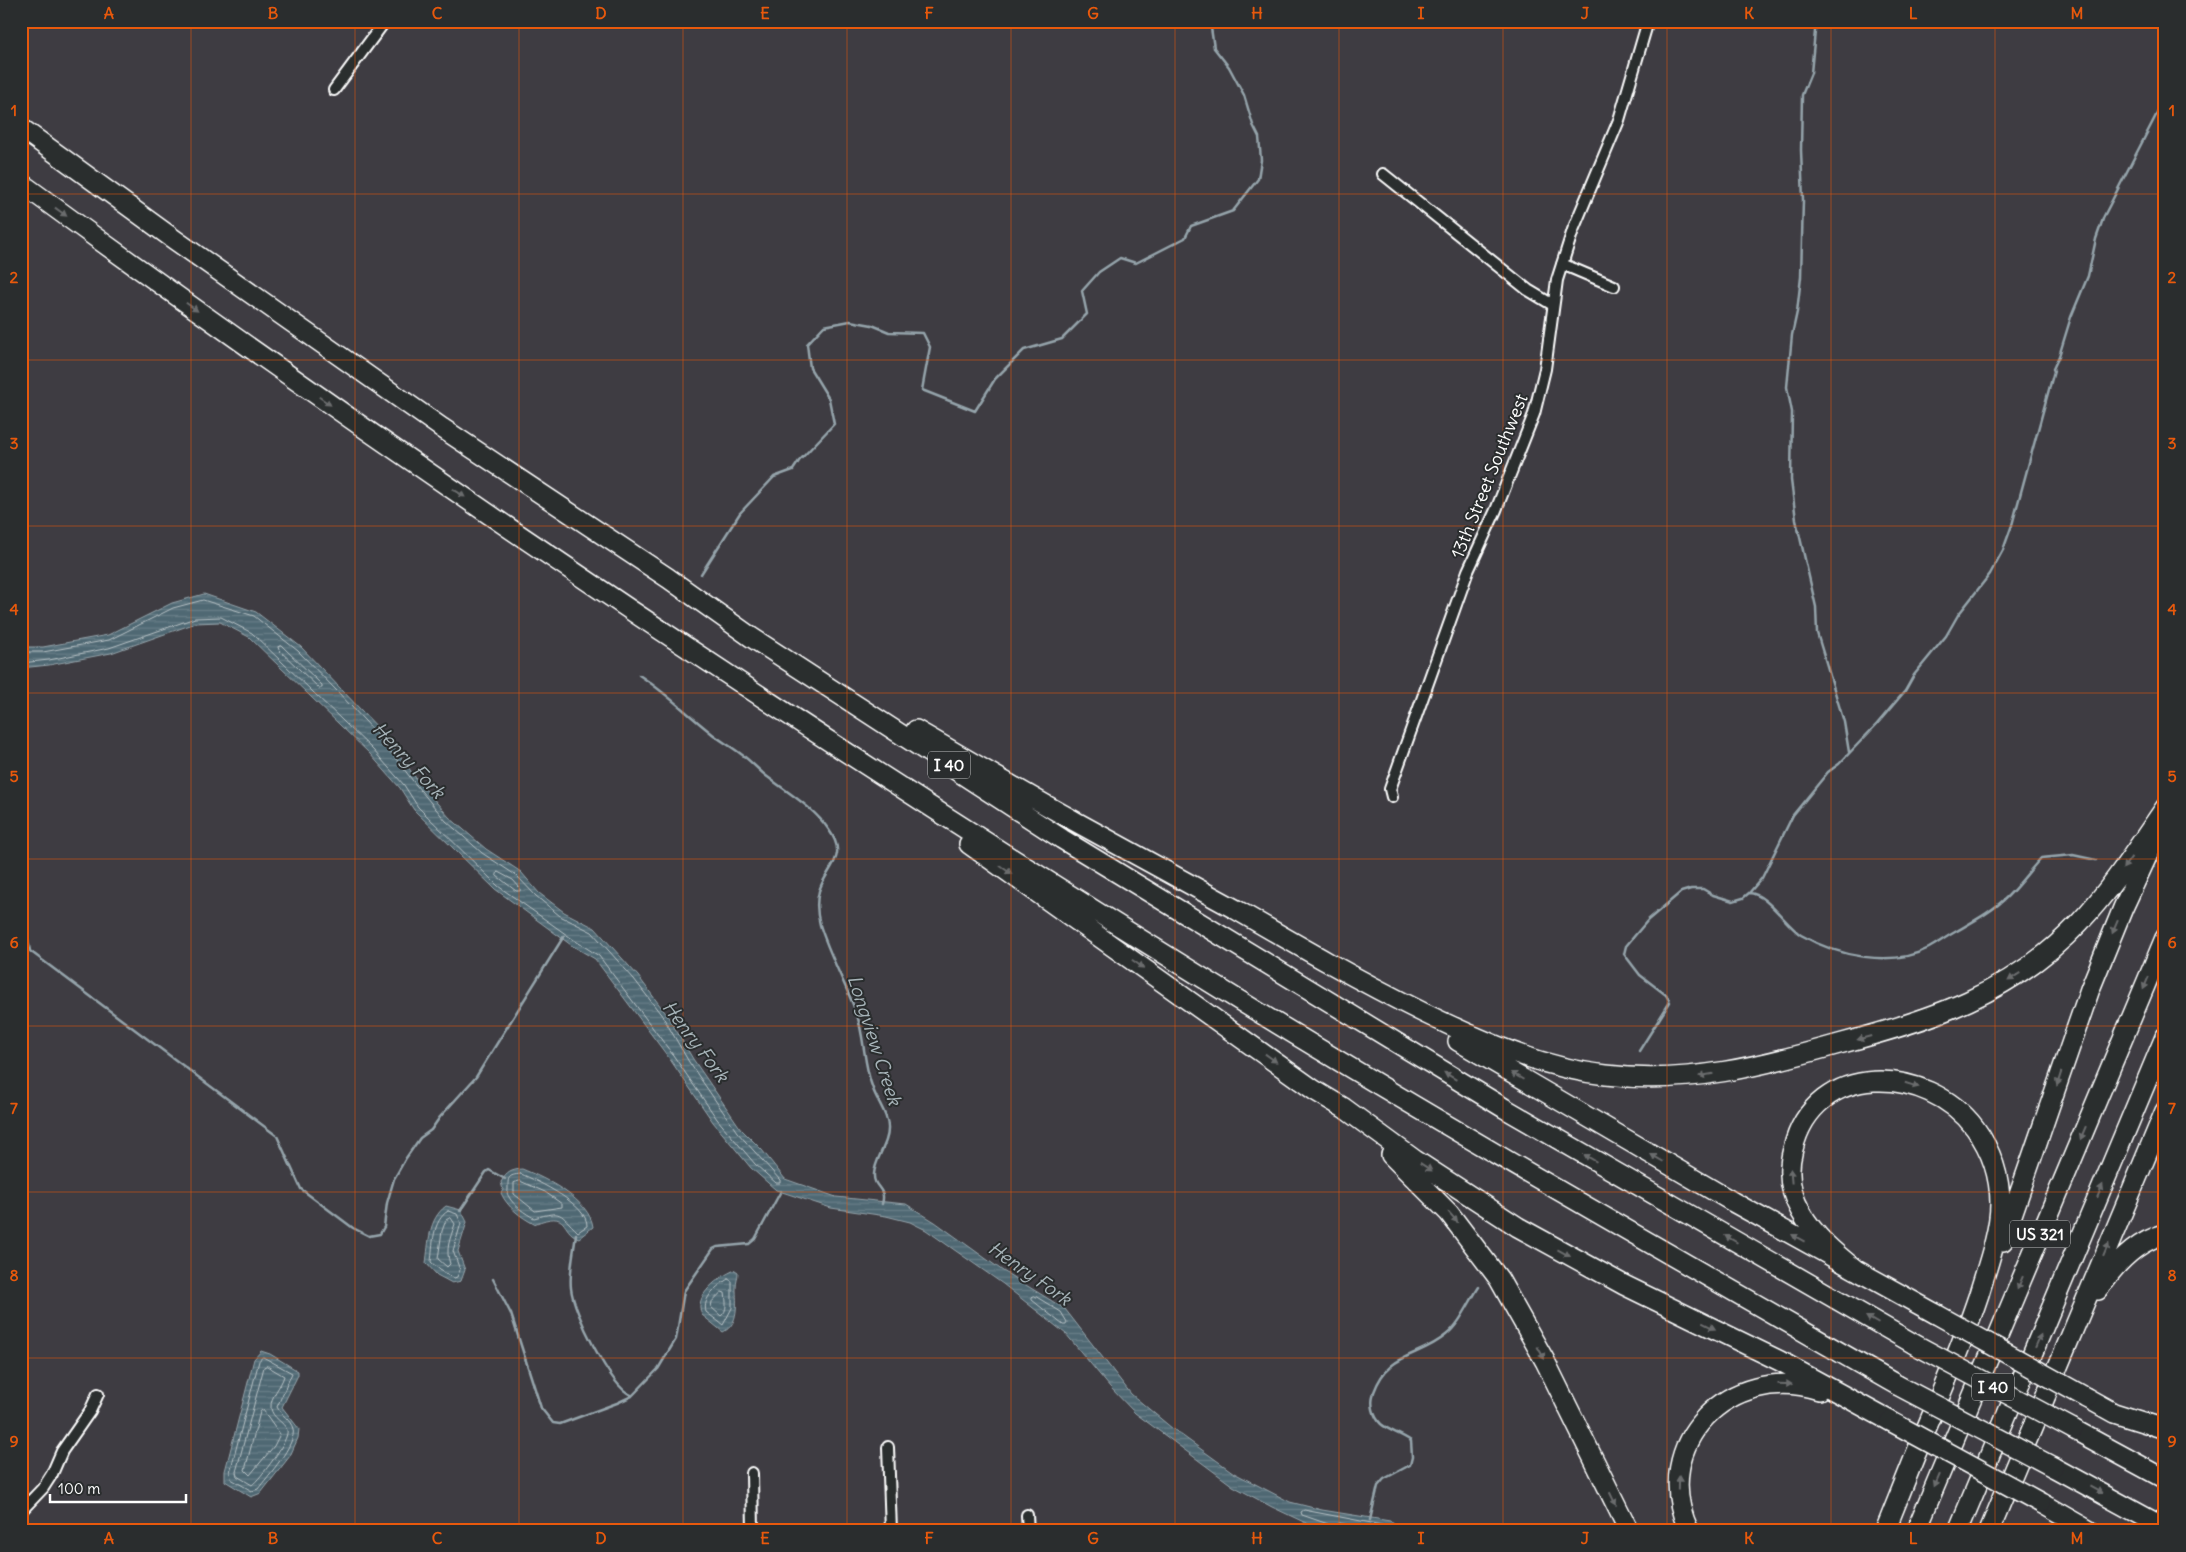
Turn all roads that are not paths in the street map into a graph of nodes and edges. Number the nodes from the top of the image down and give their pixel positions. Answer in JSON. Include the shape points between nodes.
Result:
{"nodes":[{"id":1,"x":385,"y":21,"type":"edge"},
{"id":2,"x":1648,"y":21,"type":"edge"},
{"id":3,"x":334,"y":90,"type":"dead end"},
{"id":4,"x":21,"y":128,"type":"edge"},
{"id":5,"x":1383,"y":174,"type":"dead end"},
{"id":6,"x":21,"y":184,"type":"edge"},
{"id":7,"x":1562,"y":264,"type":"junction"},
{"id":8,"x":1614,"y":286,"type":"dead end"},
{"id":9,"x":1553,"y":305,"type":"junction"},
{"id":10,"x":668,"y":578,"type":"junction"},
{"id":11,"x":900,"y":786,"type":"junction"},
{"id":12,"x":1392,"y":797,"type":"dead end"},
{"id":13,"x":2165,"y":808,"type":"edge"},
{"id":14,"x":2165,"y":819,"type":"edge"},
{"id":15,"x":2165,"y":938,"type":"edge"},
{"id":16,"x":1372,"y":987,"type":"junction"},
{"id":17,"x":2165,"y":1037,"type":"edge"},
{"id":18,"x":1314,"y":1090,"type":"junction"},
{"id":19,"x":2165,"y":1112,"type":"edge"},
{"id":20,"x":2165,"y":1234,"type":"edge"},
{"id":21,"x":1856,"y":1270,"type":"junction"},
{"id":22,"x":1976,"y":1303,"type":"junction"},
{"id":23,"x":2068,"y":1344,"type":"junction"},
{"id":24,"x":98,"y":1394,"type":"dead end"},
{"id":25,"x":1853,"y":1400,"type":"junction"},
{"id":26,"x":2114,"y":1413,"type":"junction"},
{"id":27,"x":2165,"y":1429,"type":"edge"},
{"id":28,"x":2165,"y":1440,"type":"edge"},
{"id":29,"x":888,"y":1447,"type":"dead end"},
{"id":30,"x":1914,"y":1459,"type":"junction"},
{"id":31,"x":752,"y":1473,"type":"dead end"},
{"id":32,"x":2165,"y":1479,"type":"edge"},
{"id":33,"x":21,"y":1511,"type":"edge"},
{"id":34,"x":1027,"y":1515,"type":"dead end"},
{"id":35,"x":1991,"y":1528,"type":"edge"},
{"id":36,"x":2165,"y":1528,"type":"edge"},
{"id":37,"x":753,"y":1531,"type":"edge"},
{"id":38,"x":891,"y":1531,"type":"edge"},
{"id":39,"x":1028,"y":1531,"type":"edge"},
{"id":40,"x":1629,"y":1531,"type":"edge"},
{"id":41,"x":1689,"y":1531,"type":"edge"},
{"id":42,"x":1876,"y":1531,"type":"edge"},
{"id":43,"x":1884,"y":1531,"type":"edge"},
{"id":44,"x":1916,"y":1531,"type":"edge"},
{"id":45,"x":1958,"y":1531,"type":"edge"},
{"id":46,"x":2090,"y":1531,"type":"edge"}],
"edges":[{"from":1,"to":3,"type":"street"},
{"from":2,"to":7,"type":"street","name":"13th Street Southwest","via":[[1619,120]]},
{"from":4,"to":10,"type":"highway","number":"I 40","via":[[346,361]]},
{"from":5,"to":9,"type":"street","via":[[1528,290]]},
{"from":6,"to":11,"type":"highway","number":"I 40","one_way":true,"via":[[388,445],[659,630]]},
{"from":7,"to":8,"type":"street"},
{"from":7,"to":9,"type":"street","name":"13th Street Southwest"},
{"from":9,"to":12,"type":"street","name":"13th Street Southwest","via":[[1545,369],[1534,414],[1468,571],[1390,789]]},
{"from":10,"to":16,"type":"highway","via":[[859,697]]},
{"from":32,"to":10,"type":"highway","number":"I 40","one_way":true,"bridge":true,"via":[[1914,1344],[1504,1108],[1062,839],[760,643]]},
{"from":11,"to":18,"type":"highway","one_way":true,"via":[[917,806]]},
{"from":11,"to":36,"type":"highway","number":"I 40","one_way":true,"bridge":true,"via":[[1146,943],[1567,1196],[1897,1385]]},
{"from":13,"to":16,"type":"highway","one_way":true,"via":[[2111,885],[2078,924],[2045,955],[2012,979],[1967,1003],[1908,1026],[1748,1068],[1695,1077],[1661,1078],[1609,1076],[1572,1069],[1485,1042]]},
{"from":14,"to":22,"type":"highway","one_way":true,"via":[[2106,948],[2014,1212]]},
{"from":15,"to":44,"type":"highway","number":"US 321","one_way":true},
{"from":21,"to":16,"type":"highway","one_way":true,"via":[[1593,1121]]},
{"from":45,"to":17,"type":"highway","number":"US 321","one_way":true},
{"from":18,"to":25,"type":"highway","one_way":true,"via":[[1525,1231],[1624,1285]]},
{"from":18,"to":40,"type":"highway","one_way":true,"via":[[1380,1146],[1465,1231],[1512,1301],[1545,1361]]},
{"from":23,"to":19,"type":"highway","one_way":true},
{"from":20,"to":23,"type":"highway","via":[[2135,1248],[2115,1267],[2098,1290]]},
{"from":21,"to":22,"type":"highway","one_way":true,"via":[[1826,1244],[1801,1213],[1791,1184],[1794,1143],[1811,1112],[1832,1094],[1871,1080],[1908,1083],[1937,1096],[1963,1114],[1981,1136],[1995,1168],[2000,1215]]},
{"from":21,"to":26,"type":"highway","bridge":true},
{"from":22,"to":30,"type":"highway"},
{"from":23,"to":35,"type":"highway"},
{"from":24,"to":33,"type":"street","via":[[43,1488]]},
{"from":41,"to":25,"type":"highway","one_way":true,"via":[[1679,1493],[1682,1462],[1693,1434],[1717,1406],[1744,1390],[1780,1384],[1807,1386]]},
{"from":25,"to":46,"type":"highway","bridge":true},
{"from":26,"to":27,"type":"highway"},
{"from":26,"to":28,"type":"highway"},
{"from":29,"to":38,"type":"street"},
{"from":30,"to":42,"type":"highway","via":[[1902,1476]]},
{"from":30,"to":43,"type":"highway"},
{"from":31,"to":37,"type":"street"},
{"from":34,"to":39,"type":"street"}]}
